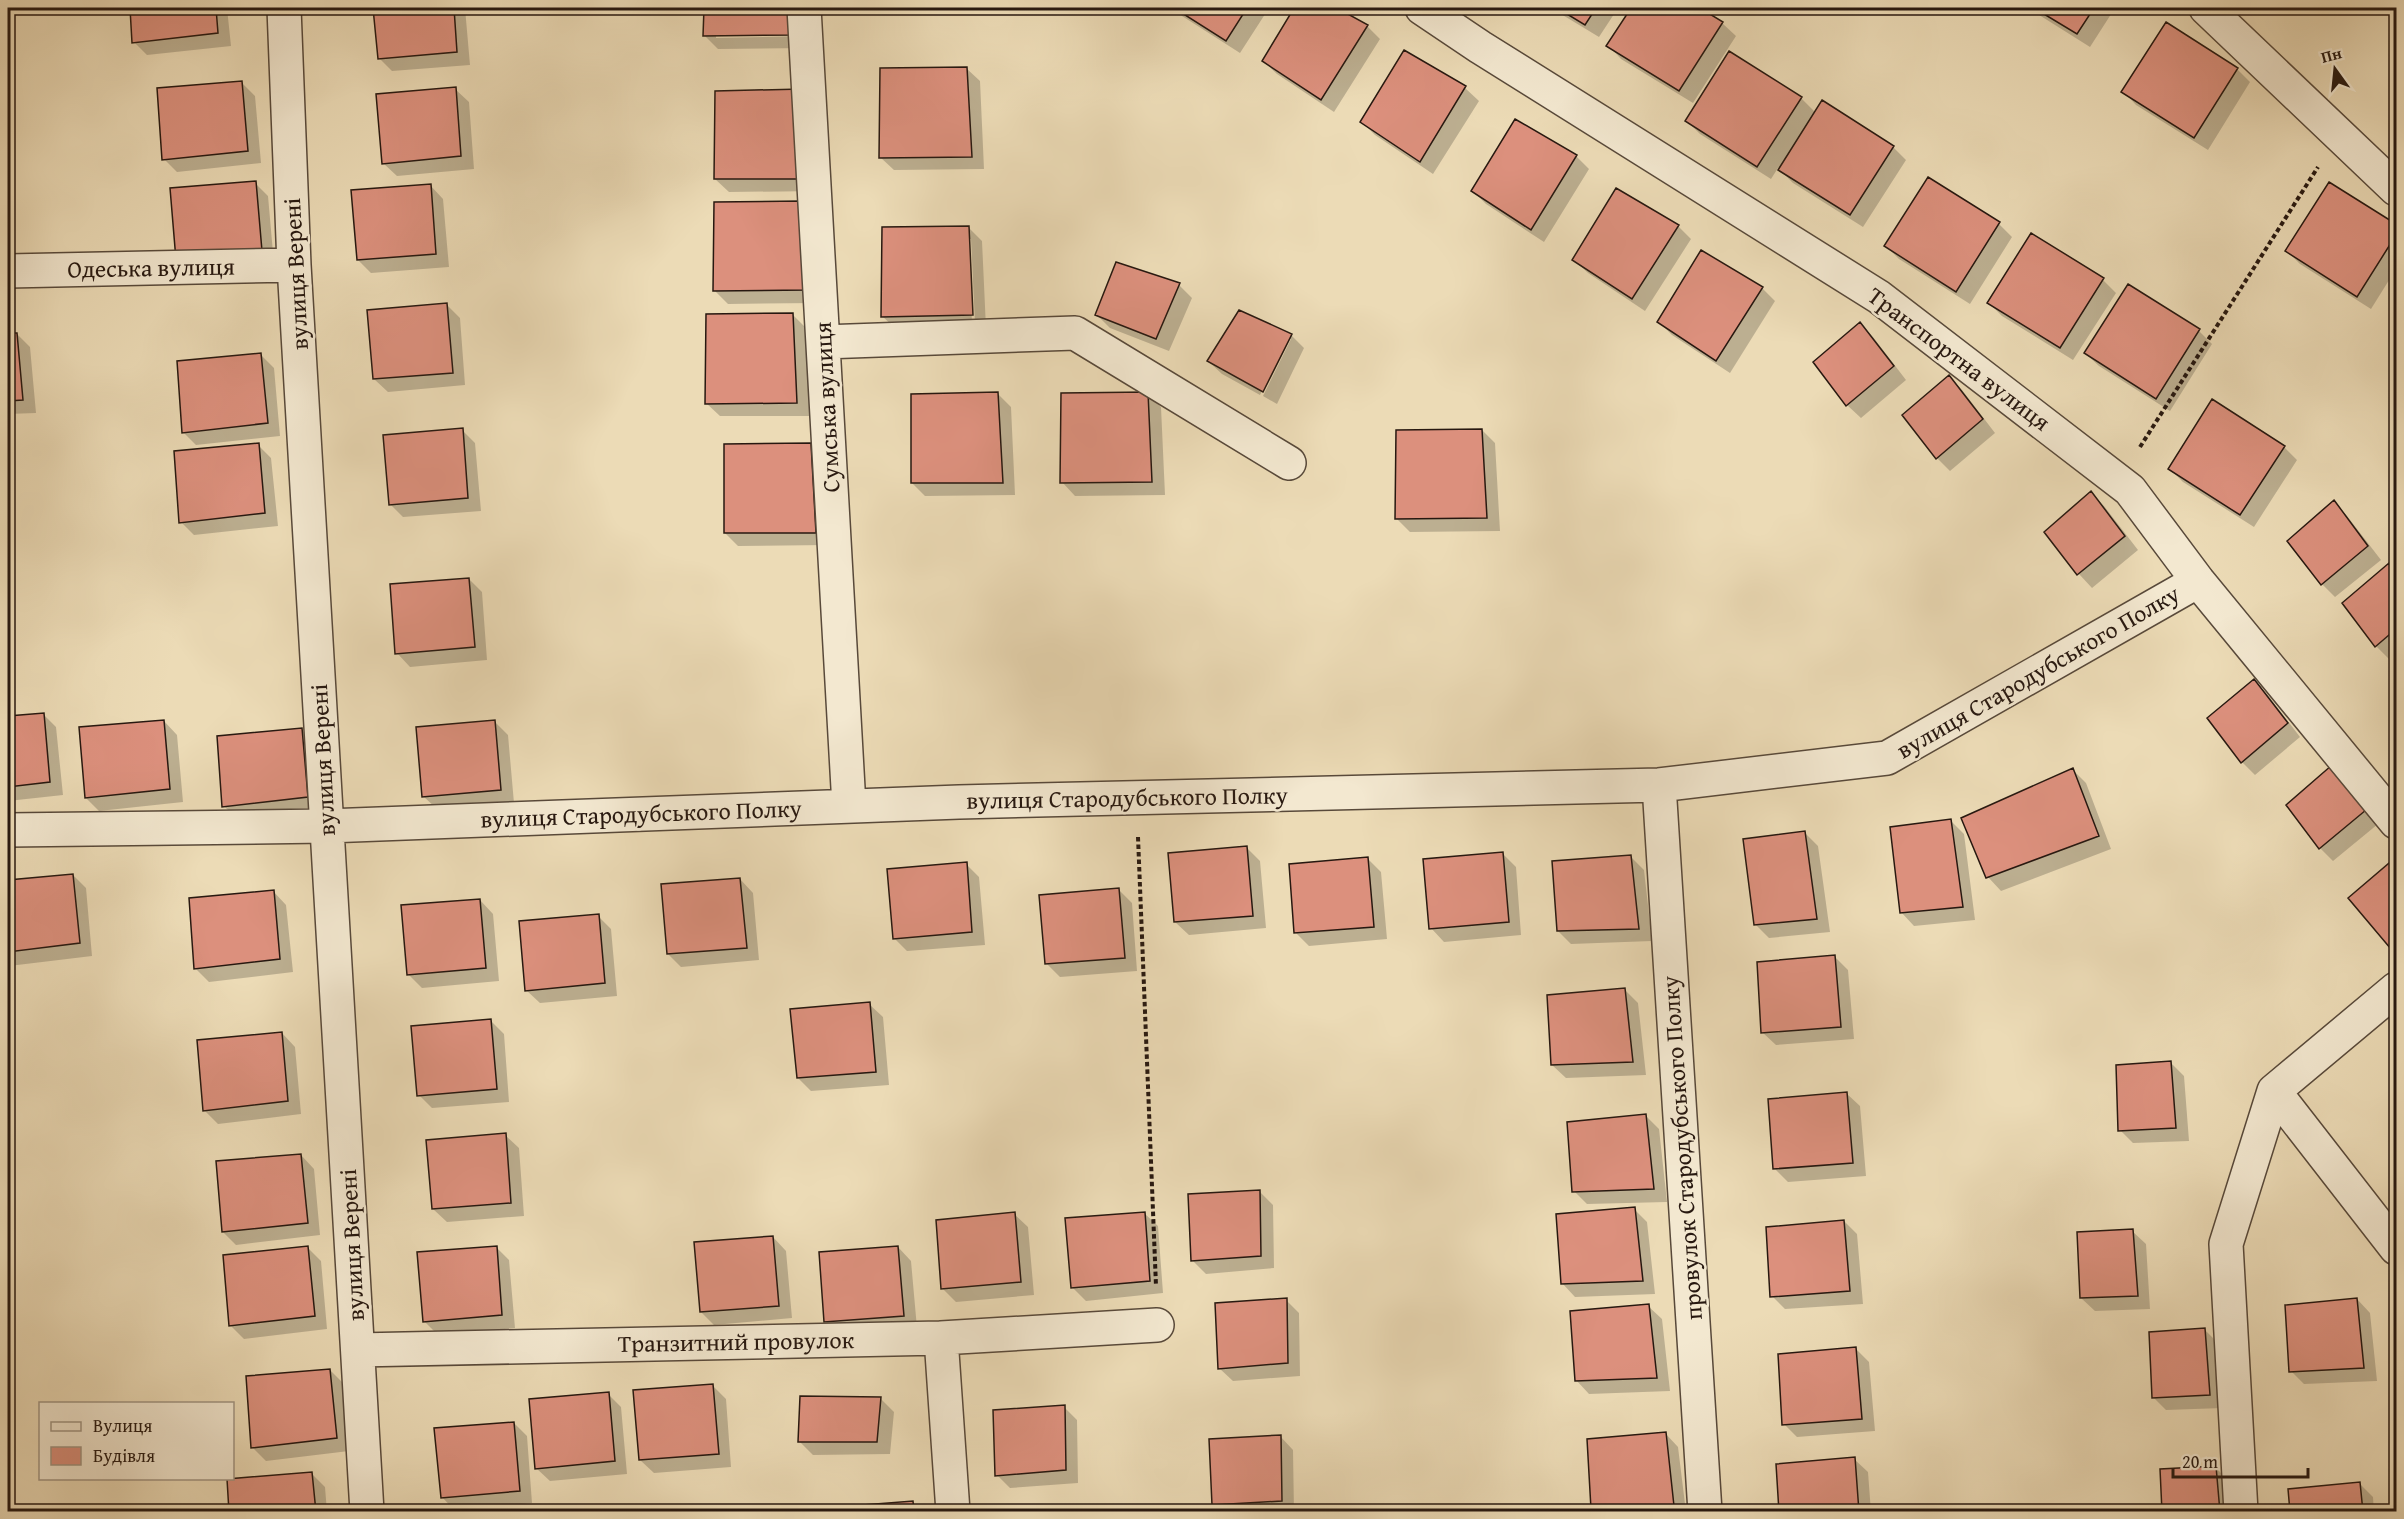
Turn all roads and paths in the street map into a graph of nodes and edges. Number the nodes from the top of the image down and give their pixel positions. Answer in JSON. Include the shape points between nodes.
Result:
{"nodes":[{"id":1,"x":284,"y":8,"type":"edge"},
{"id":2,"x":804,"y":8,"type":"edge"},
{"id":3,"x":1422,"y":8,"type":"edge"},
{"id":4,"x":2206,"y":8,"type":"edge"},
{"id":5,"x":2339,"y":133,"type":"junction"},
{"id":6,"x":2397,"y":189,"type":"edge"},
{"id":7,"x":294,"y":265,"type":"junction"},
{"id":8,"x":8,"y":271,"type":"edge"},
{"id":9,"x":823,"y":342,"type":"junction"},
{"id":10,"x":1288,"y":464,"type":"dead end"},
{"id":11,"x":2118,"y":481,"type":"junction"},
{"id":12,"x":2198,"y":581,"type":"junction"},
{"id":13,"x":1659,"y":785,"type":"junction"},
{"id":14,"x":1136,"y":797,"type":"junction"},
{"id":15,"x":849,"y":806,"type":"junction"},
{"id":16,"x":2397,"y":822,"type":"edge"},
{"id":17,"x":327,"y":826,"type":"junction"},
{"id":18,"x":8,"y":830,"type":"edge"},
{"id":19,"x":2397,"y":989,"type":"edge"},
{"id":20,"x":2274,"y":1090,"type":"junction"},
{"id":21,"x":2397,"y":1248,"type":"edge"},
{"id":22,"x":1157,"y":1325,"type":"joint"},
{"id":23,"x":940,"y":1338,"type":"junction"},
{"id":24,"x":358,"y":1350,"type":"junction"},
{"id":25,"x":367,"y":1512,"type":"edge"},
{"id":26,"x":953,"y":1512,"type":"edge"},
{"id":27,"x":1705,"y":1512,"type":"edge"},
{"id":28,"x":2241,"y":1512,"type":"edge"}],
"edges":[{"from":1,"to":7,"type":"street","name":"вулиця Верені"},
{"from":2,"to":9,"type":"street","name":"Сумська вулиця"},
{"from":3,"to":11,"type":"street","name":"Транспортна вулиця","via":[[1879,297]]},
{"from":4,"to":5,"type":"street"},
{"from":5,"to":6,"type":"street"},
{"from":5,"to":11,"type":"path"},
{"from":7,"to":8,"type":"street","name":"Одеська вулиця"},
{"from":7,"to":17,"type":"street","name":"вулиця Верені"},
{"from":9,"to":10,"type":"street","via":[[1076,333]]},
{"from":9,"to":15,"type":"street","name":"Сумська вулиця"},
{"from":11,"to":12,"type":"street","name":"Транспортна вулиця","via":[[2130,490]]},
{"from":12,"to":13,"type":"street","name":"вулиця Стародубського Полку","via":[[1887,758]]},
{"from":12,"to":16,"type":"street","name":"Транспортна вулиця"},
{"from":13,"to":14,"type":"street","name":"вулиця Стародубського Полку"},
{"from":13,"to":27,"type":"street","name":"провулок Стародубського Полку"},
{"from":14,"to":15,"type":"street","name":"вулиця Стародубського Полку"},
{"from":14,"to":22,"type":"path"},
{"from":15,"to":17,"type":"street","name":"вулиця Стародубського Полку"},
{"from":17,"to":18,"type":"street","name":"вулиця Стародубського Полку"},
{"from":17,"to":24,"type":"street","name":"вулиця Верені"},
{"from":19,"to":20,"type":"street"},
{"from":20,"to":21,"type":"street"},
{"from":20,"to":28,"type":"street","via":[[2226,1244]]},
{"from":22,"to":23,"type":"street","name":"Транзитний провулок"},
{"from":23,"to":24,"type":"street","name":"Транзитний провулок"},
{"from":23,"to":26,"type":"street"},
{"from":24,"to":25,"type":"street","name":"вулиця Верені"}]}
